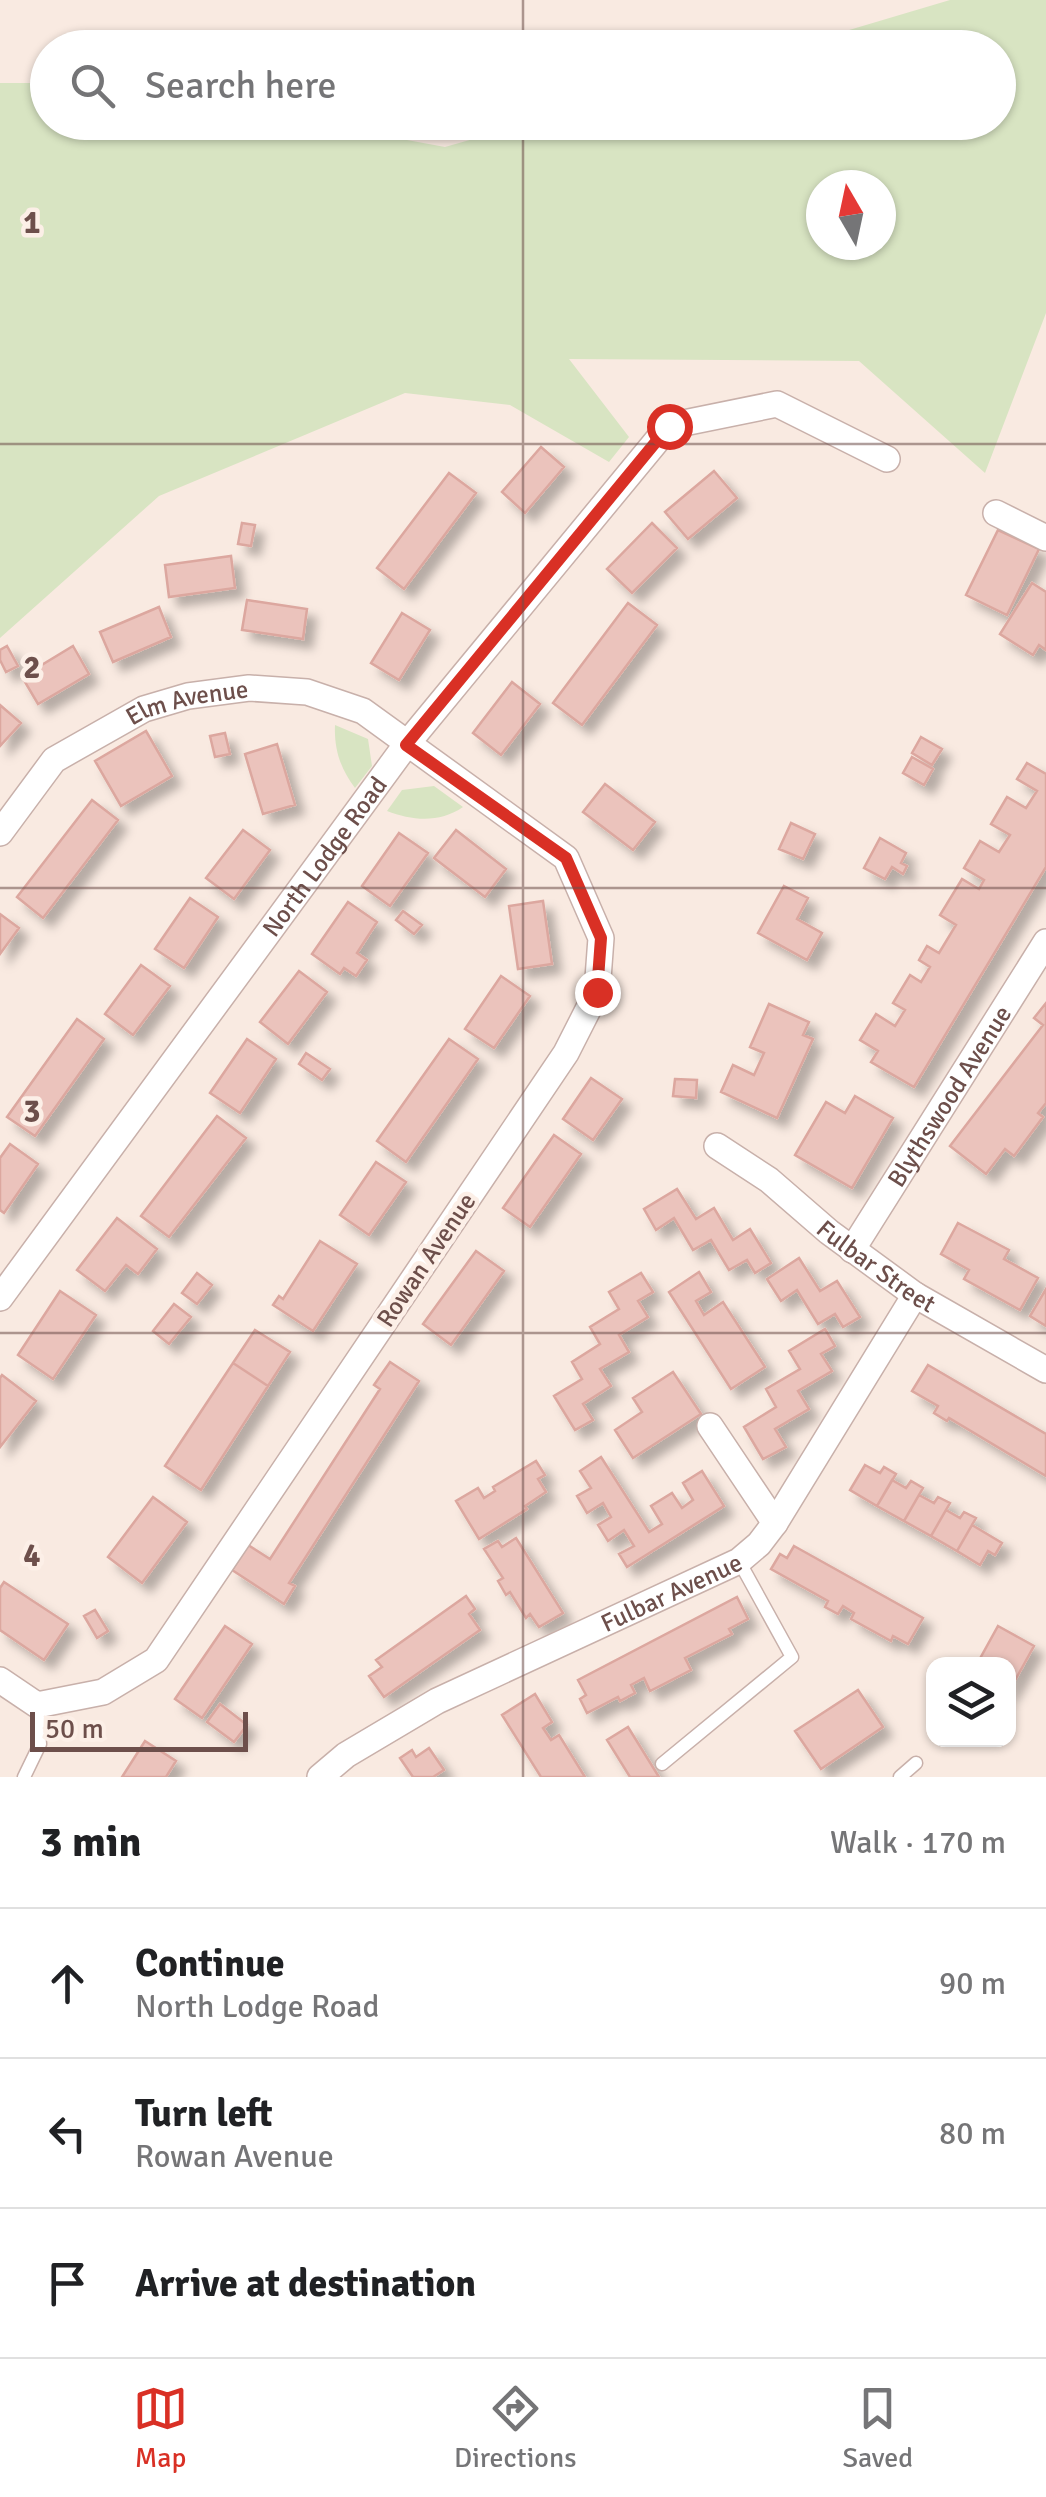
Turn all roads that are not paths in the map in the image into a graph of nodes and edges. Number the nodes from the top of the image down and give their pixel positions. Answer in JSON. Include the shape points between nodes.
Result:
{"nodes":[{"id":1,"x":886,"y":459,"type":"dead end"},
{"id":2,"x":996,"y":513,"type":"dead end"},
{"id":3,"x":1046,"y":538,"type":"edge"},
{"id":4,"x":406,"y":745,"type":"junction"},
{"id":5,"x":0,"y":833,"type":"edge"},
{"id":6,"x":1046,"y":942,"type":"edge"},
{"id":7,"x":717,"y":1146,"type":"dead end"},
{"id":8,"x":852,"y":1250,"type":"junction"},
{"id":9,"x":915,"y":1295,"type":"junction"},
{"id":10,"x":0,"y":1298,"type":"edge"},
{"id":11,"x":1046,"y":1370,"type":"edge"},
{"id":12,"x":710,"y":1426,"type":"dead end"},
{"id":13,"x":776,"y":1523,"type":"junction"},
{"id":14,"x":739,"y":1561,"type":"junction"},
{"id":15,"x":0,"y":1680,"type":"edge"},
{"id":16,"x":38,"y":1705,"type":"junction"},
{"id":17,"x":916,"y":1763,"type":"dead end"},
{"id":18,"x":662,"y":1764,"type":"dead end"},
{"id":19,"x":24,"y":1777,"type":"edge"},
{"id":20,"x":320,"y":1777,"type":"edge"},
{"id":21,"x":900,"y":1777,"type":"edge"}],
"edges":[{"from":1,"to":4,"type":"street","name":"North Lodge Road","via":[[777,404],[669,426]]},
{"from":2,"to":3,"type":"street"},
{"from":4,"to":5,"type":"street","name":"Elm Avenue","via":[[363,711],[306,692],[249,688],[188,696],[144,709],[54,760]]},
{"from":4,"to":10,"type":"street","name":"North Lodge Road"},
{"from":4,"to":16,"type":"street","name":"Rowan Avenue","via":[[566,858],[601,938],[597,992],[566,1053],[156,1660],[103,1692]]},
{"from":6,"to":8,"type":"street","name":"Blythswood Avenue"},
{"from":7,"to":8,"type":"street","name":"Fulbar Street"},
{"from":8,"to":9,"type":"street","name":"Fulbar Street"},
{"from":9,"to":11,"type":"street","name":"Fulbar Street"},
{"from":9,"to":13,"type":"street","name":"Fulbar Avenue"},
{"from":12,"to":13,"type":"street"},
{"from":13,"to":14,"type":"street","name":"Fulbar Avenue"},
{"from":14,"to":18,"type":"lane","via":[[792,1658]]},
{"from":14,"to":20,"type":"street","name":"Fulbar Avenue","via":[[437,1702]]},
{"from":15,"to":16,"type":"street"},
{"from":16,"to":19,"type":"lane","via":[[40,1744]]},
{"from":17,"to":21,"type":"lane"}]}
